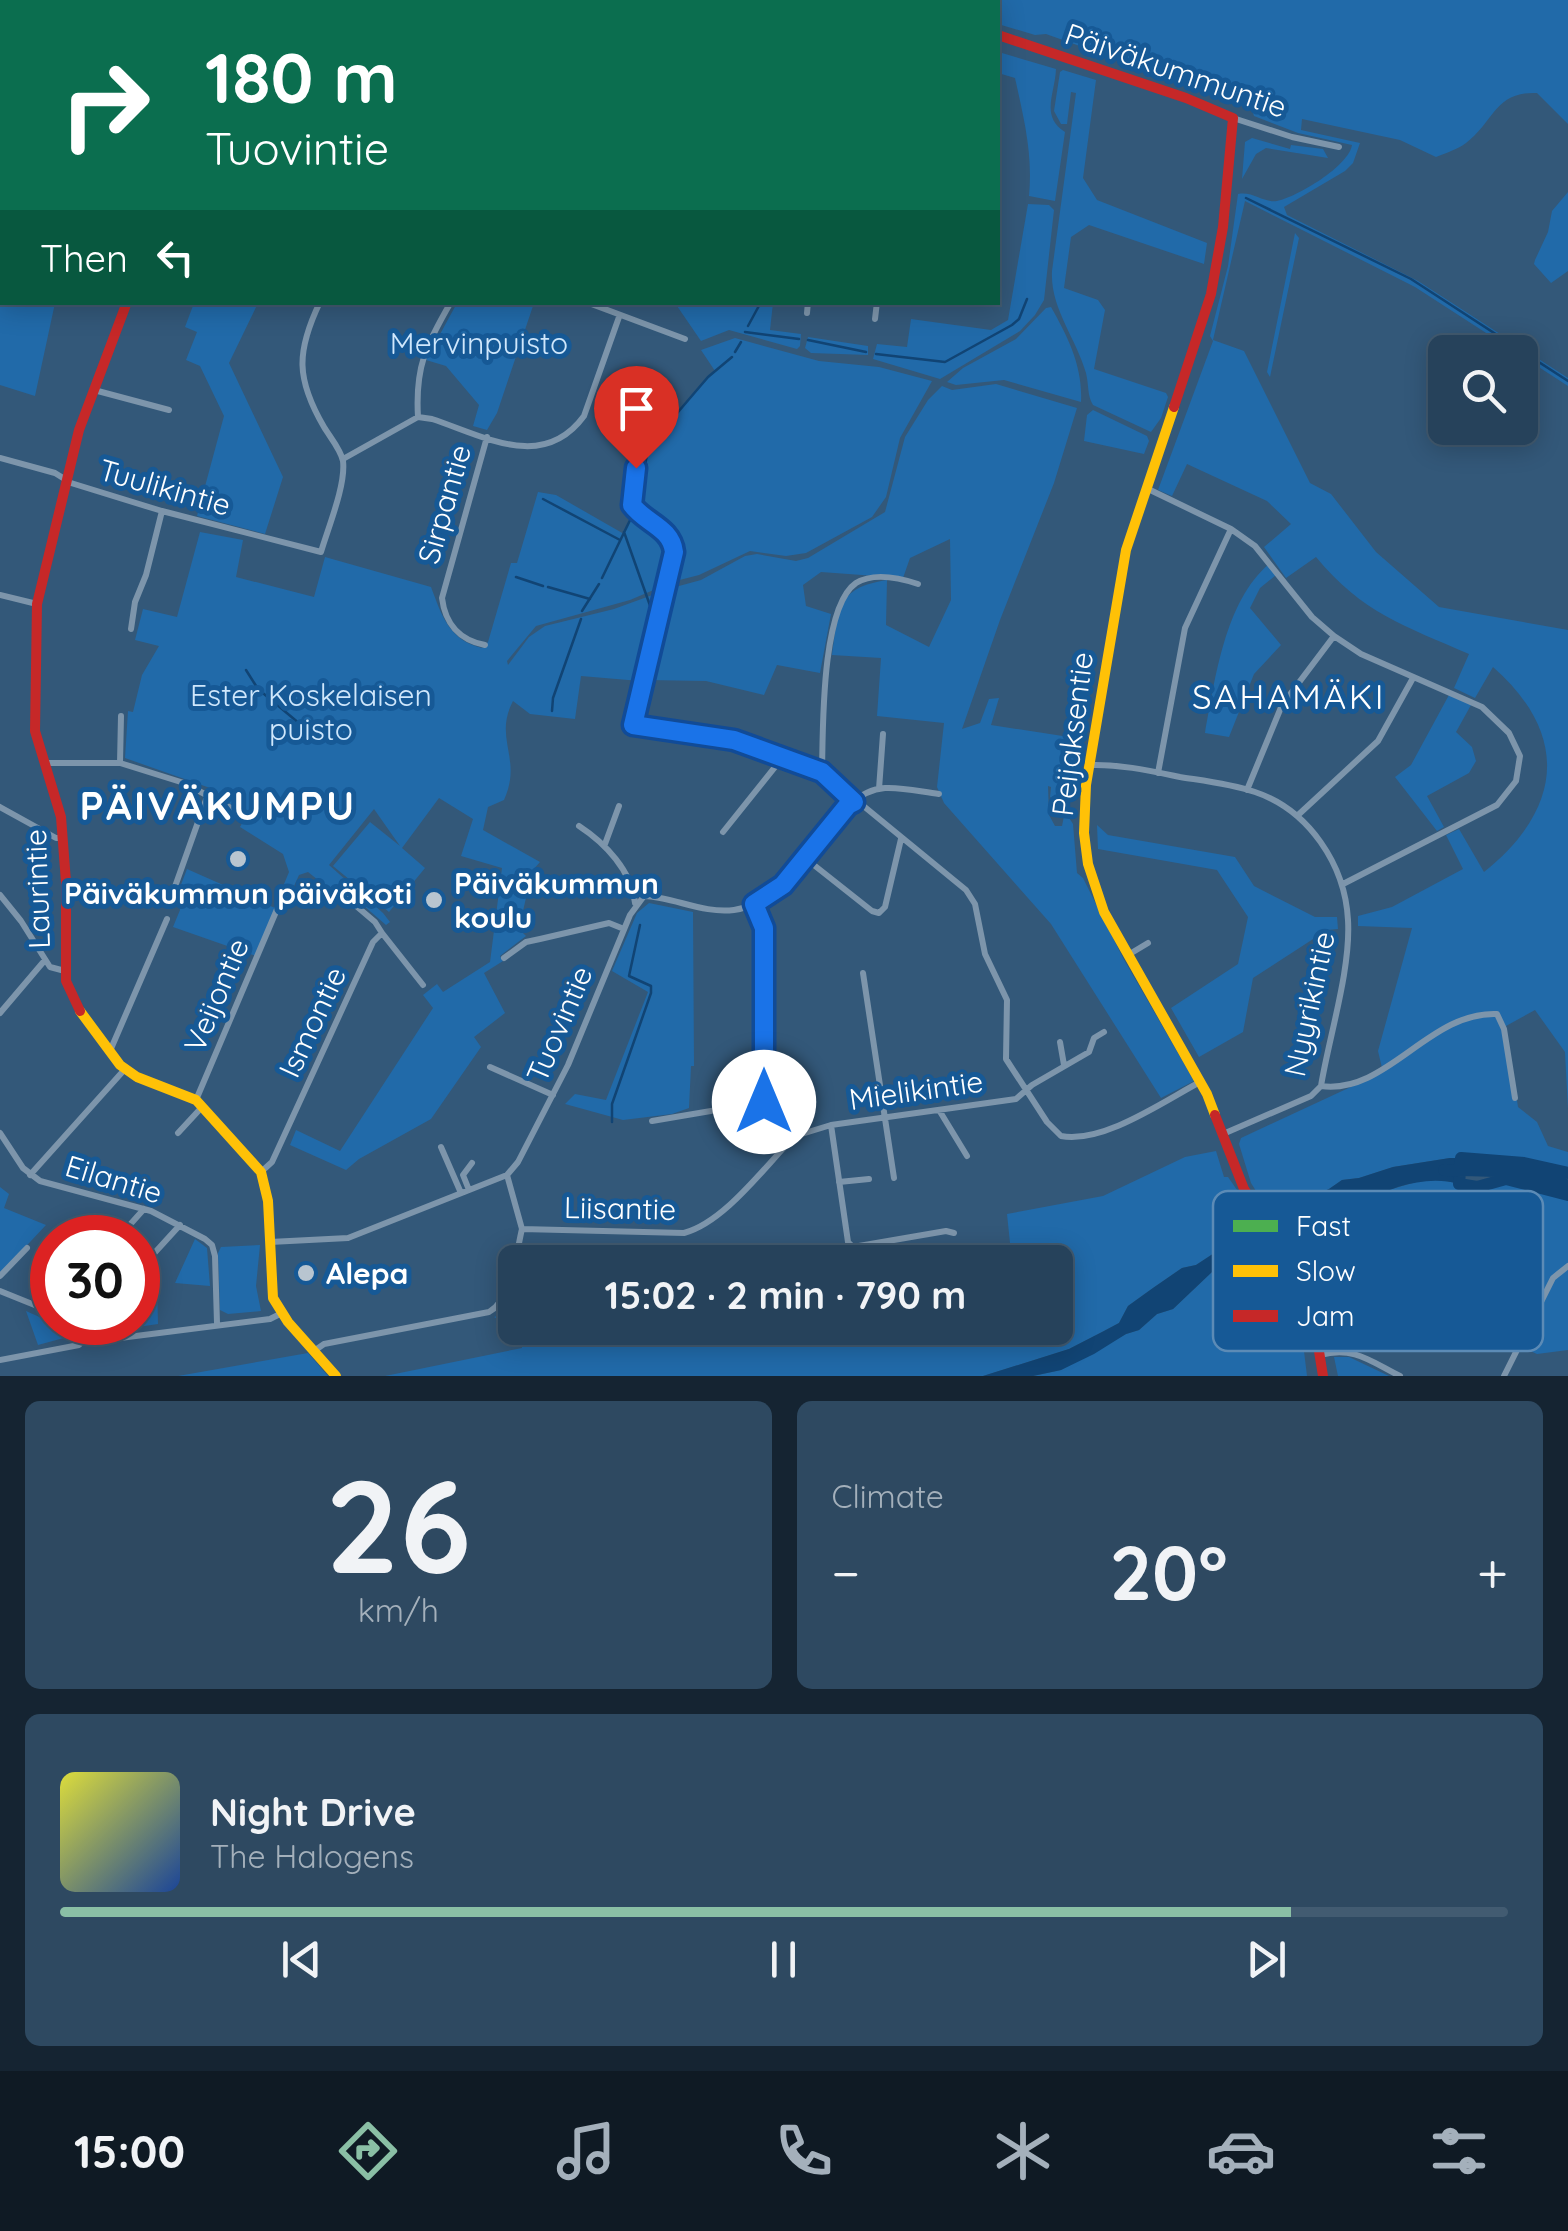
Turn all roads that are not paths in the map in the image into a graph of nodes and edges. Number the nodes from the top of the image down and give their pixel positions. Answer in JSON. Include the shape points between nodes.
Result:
{"nodes":[{"id":1,"x":1000,"y":37,"type":"edge"},
{"id":2,"x":1233,"y":118,"type":"junction"},
{"id":3,"x":1339,"y":146,"type":"dead end"},
{"id":4,"x":126,"y":305,"type":"edge"},
{"id":5,"x":319,"y":305,"type":"edge"},
{"id":6,"x":449,"y":305,"type":"edge"},
{"id":7,"x":593,"y":305,"type":"edge"},
{"id":8,"x":808,"y":305,"type":"edge"},
{"id":9,"x":877,"y":305,"type":"edge"},
{"id":10,"x":806,"y":314,"type":"dead end"},
{"id":11,"x":620,"y":317,"type":"junction"},
{"id":12,"x":875,"y":319,"type":"dead end"},
{"id":13,"x":684,"y":338,"type":"dead end"},
{"id":14,"x":93,"y":390,"type":"junction"},
{"id":15,"x":169,"y":410,"type":"dead end"},
{"id":16,"x":418,"y":418,"type":"junction"},
{"id":17,"x":487,"y":437,"type":"junction"},
{"id":18,"x":0,"y":458,"type":"edge"},
{"id":19,"x":343,"y":458,"type":"junction"},
{"id":20,"x":636,"y":468,"type":"dead end"},
{"id":21,"x":65,"y":479,"type":"junction"},
{"id":22,"x":1145,"y":487,"type":"junction"},
{"id":23,"x":162,"y":510,"type":"junction"},
{"id":24,"x":1231,"y":529,"type":"junction"},
{"id":25,"x":918,"y":584,"type":"dead end"},
{"id":26,"x":0,"y":595,"type":"edge"},
{"id":27,"x":36,"y":604,"type":"junction"},
{"id":28,"x":131,"y":628,"type":"dead end"},
{"id":29,"x":1334,"y":636,"type":"junction"},
{"id":30,"x":485,"y":645,"type":"dead end"},
{"id":31,"x":1413,"y":678,"type":"junction"},
{"id":32,"x":122,"y":716,"type":"dead end"},
{"id":33,"x":883,"y":734,"type":"dead end"},
{"id":34,"x":783,"y":758,"type":"junction"},
{"id":35,"x":120,"y":763,"type":"junction"},
{"id":36,"x":45,"y":764,"type":"junction"},
{"id":37,"x":1090,"y":765,"type":"junction"},
{"id":38,"x":822,"y":772,"type":"junction"},
{"id":39,"x":1158,"y":773,"type":"junction"},
{"id":40,"x":879,"y":789,"type":"junction"},
{"id":41,"x":1247,"y":790,"type":"junction"},
{"id":42,"x":208,"y":794,"type":"junction"},
{"id":43,"x":939,"y":794,"type":"dead end"},
{"id":44,"x":854,"y":802,"type":"junction"},
{"id":45,"x":619,"y":806,"type":"dead end"},
{"id":46,"x":0,"y":807,"type":"edge"},
{"id":47,"x":242,"y":814,"type":"dead end"},
{"id":48,"x":1297,"y":816,"type":"junction"},
{"id":49,"x":579,"y":826,"type":"dead end"},
{"id":50,"x":723,"y":832,"type":"dead end"},
{"id":51,"x":63,"y":838,"type":"junction"},
{"id":52,"x":901,"y":839,"type":"junction"},
{"id":53,"x":606,"y":844,"type":"junction"},
{"id":54,"x":806,"y":858,"type":"junction"},
{"id":55,"x":1342,"y":884,"type":"junction"},
{"id":56,"x":172,"y":895,"type":"dead end"},
{"id":57,"x":0,"y":896,"type":"edge"},
{"id":58,"x":348,"y":899,"type":"dead end"},
{"id":59,"x":636,"y":903,"type":"junction"},
{"id":60,"x":754,"y":904,"type":"junction"},
{"id":61,"x":278,"y":907,"type":"dead end"},
{"id":62,"x":166,"y":919,"type":"dead end"},
{"id":63,"x":624,"y":929,"type":"junction"},
{"id":64,"x":382,"y":933,"type":"junction"},
{"id":65,"x":1148,"y":943,"type":"dead end"},
{"id":66,"x":1127,"y":956,"type":"junction"},
{"id":67,"x":504,"y":958,"type":"dead end"},
{"id":68,"x":45,"y":960,"type":"junction"},
{"id":69,"x":65,"y":971,"type":"junction"},
{"id":70,"x":862,"y":974,"type":"dead end"},
{"id":71,"x":423,"y":985,"type":"dead end"},
{"id":72,"x":0,"y":1012,"type":"edge"},
{"id":73,"x":1104,"y":1032,"type":"dead end"},
{"id":74,"x":1060,"y":1042,"type":"dead end"},
{"id":75,"x":109,"y":1052,"type":"junction"},
{"id":76,"x":1064,"y":1065,"type":"junction"},
{"id":77,"x":490,"y":1067,"type":"dead end"},
{"id":78,"x":125,"y":1069,"type":"junction"},
{"id":79,"x":1200,"y":1082,"type":"junction"},
{"id":80,"x":1320,"y":1086,"type":"junction"},
{"id":81,"x":1026,"y":1092,"type":"junction"},
{"id":82,"x":554,"y":1095,"type":"junction"},
{"id":83,"x":1515,"y":1098,"type":"dead end"},
{"id":84,"x":764,"y":1102,"type":"junction"},
{"id":85,"x":200,"y":1103,"type":"junction"},
{"id":86,"x":939,"y":1110,"type":"junction"},
{"id":87,"x":885,"y":1116,"type":"junction"},
{"id":88,"x":652,"y":1121,"type":"dead end"},
{"id":89,"x":830,"y":1125,"type":"junction"},
{"id":90,"x":0,"y":1133,"type":"edge"},
{"id":91,"x":178,"y":1134,"type":"dead end"},
{"id":92,"x":1222,"y":1134,"type":"junction"},
{"id":93,"x":795,"y":1136,"type":"junction"},
{"id":94,"x":441,"y":1148,"type":"dead end"},
{"id":95,"x":967,"y":1156,"type":"dead end"},
{"id":96,"x":472,"y":1162,"type":"dead end"},
{"id":97,"x":261,"y":1172,"type":"junction"},
{"id":98,"x":30,"y":1175,"type":"junction"},
{"id":99,"x":506,"y":1175,"type":"junction"},
{"id":100,"x":869,"y":1178,"type":"dead end"},
{"id":101,"x":894,"y":1178,"type":"dead end"},
{"id":102,"x":839,"y":1182,"type":"junction"},
{"id":103,"x":465,"y":1191,"type":"junction"},
{"id":104,"x":1246,"y":1191,"type":"edge"},
{"id":105,"x":144,"y":1209,"type":"junction"},
{"id":106,"x":139,"y":1215,"type":"edge"},
{"id":107,"x":180,"y":1225,"type":"junction"},
{"id":108,"x":522,"y":1229,"type":"junction"},
{"id":109,"x":954,"y":1233,"type":"dead end"},
{"id":110,"x":269,"y":1242,"type":"junction"},
{"id":111,"x":160,"y":1247,"type":"edge"},
{"id":112,"x":27,"y":1248,"type":"dead end"},
{"id":113,"x":1565,"y":1268,"type":"edge"},
{"id":114,"x":0,"y":1276,"type":"edge"},
{"id":115,"x":0,"y":1291,"type":"edge"},
{"id":116,"x":1543,"y":1298,"type":"edge"},
{"id":117,"x":30,"y":1303,"type":"edge"},
{"id":118,"x":282,"y":1313,"type":"junction"},
{"id":119,"x":218,"y":1323,"type":"junction"},
{"id":120,"x":160,"y":1332,"type":"edge"},
{"id":121,"x":79,"y":1345,"type":"edge"},
{"id":122,"x":314,"y":1351,"type":"junction"},
{"id":123,"x":1319,"y":1351,"type":"edge"},
{"id":124,"x":1336,"y":1351,"type":"edge"},
{"id":125,"x":1346,"y":1351,"type":"edge"},
{"id":126,"x":1516,"y":1351,"type":"edge"},
{"id":127,"x":1320,"y":1354,"type":"junction"},
{"id":128,"x":0,"y":1360,"type":"edge"},
{"id":129,"x":336,"y":1376,"type":"edge"},
{"id":130,"x":1323,"y":1376,"type":"edge"},
{"id":131,"x":1400,"y":1376,"type":"edge"},
{"id":132,"x":1504,"y":1376,"type":"edge"}],
"edges":[{"from":1,"to":2,"type":"street","name":"Päiväkummuntie"},
{"from":2,"to":3,"type":"street","name":"Päiväkummuntie"},
{"from":2,"to":22,"type":"street","name":"Peijaksentie","via":[[1211,294]]},
{"from":4,"to":14,"type":"street","name":"Laurintie"},
{"from":5,"to":19,"type":"street","via":[[302,351],[302,378]]},
{"from":6,"to":16,"type":"street","via":[[419,367]]},
{"from":7,"to":11,"type":"street"},
{"from":8,"to":10,"type":"street"},
{"from":9,"to":12,"type":"street"},
{"from":11,"to":13,"type":"street"},
{"from":11,"to":17,"type":"street","via":[[575,428],[542,446]]},
{"from":14,"to":15,"type":"street"},
{"from":14,"to":21,"type":"street","name":"Laurintie"},
{"from":16,"to":17,"type":"street"},
{"from":16,"to":19,"type":"street"},
{"from":17,"to":30,"type":"street","name":"Sirpantie","via":[[442,586],[452,626]]},
{"from":18,"to":21,"type":"street","name":"Tuulikintie"},
{"from":19,"to":23,"type":"street","name":"Tuulikintie","via":[[321,552]]},
{"from":20,"to":34,"type":"street","via":[[632,505],[667,534],[674,552],[631,724],[734,740]]},
{"from":21,"to":23,"type":"street","name":"Tuulikintie"},
{"from":21,"to":27,"type":"street","name":"Laurintie"},
{"from":22,"to":24,"type":"street"},
{"from":22,"to":37,"type":"street","name":"Peijaksentie","via":[[1126,550]]},
{"from":23,"to":28,"type":"street"},
{"from":24,"to":29,"type":"street","via":[[1255,546]]},
{"from":24,"to":39,"type":"street","via":[[1186,628]]},
{"from":25,"to":38,"type":"street","via":[[870,578],[840,603],[824,695]]},
{"from":26,"to":27,"type":"street"},
{"from":27,"to":36,"type":"street","name":"Laurintie","via":[[33,699]]},
{"from":29,"to":31,"type":"street"},
{"from":29,"to":41,"type":"street","via":[[1282,705]]},
{"from":31,"to":48,"type":"street","via":[[1378,741]]},
{"from":31,"to":55,"type":"street","via":[[1497,718],[1520,756],[1516,781],[1496,805]]},
{"from":32,"to":35,"type":"street"},
{"from":33,"to":40,"type":"street"},
{"from":34,"to":38,"type":"street"},
{"from":34,"to":50,"type":"street"},
{"from":35,"to":36,"type":"street"},
{"from":35,"to":42,"type":"street"},
{"from":36,"to":51,"type":"street","name":"Laurintie"},
{"from":37,"to":39,"type":"street","name":"Nyyrikintie"},
{"from":37,"to":66,"type":"street","name":"Peijaksentie","via":[[1088,864]]},
{"from":38,"to":44,"type":"street"},
{"from":39,"to":41,"type":"street","name":"Nyyrikintie"},
{"from":40,"to":43,"type":"street"},
{"from":40,"to":44,"type":"street"},
{"from":41,"to":48,"type":"street","name":"Nyyrikintie"},
{"from":42,"to":47,"type":"street"},
{"from":42,"to":56,"type":"street"},
{"from":44,"to":52,"type":"street"},
{"from":44,"to":54,"type":"street"},
{"from":45,"to":53,"type":"street"},
{"from":46,"to":51,"type":"street"},
{"from":48,"to":55,"type":"street","name":"Nyyrikintie","via":[[1321,841]]},
{"from":49,"to":53,"type":"street"},
{"from":51,"to":69,"type":"street","name":"Laurintie"},
{"from":52,"to":54,"type":"street","via":[[880,912]]},
{"from":52,"to":81,"type":"street","via":[[972,897],[986,954],[1007,1000],[1006,1060]]},
{"from":53,"to":59,"type":"street"},
{"from":54,"to":60,"type":"street"},
{"from":55,"to":80,"type":"street","name":"Nyyrikintie","via":[[1348,933]]},
{"from":57,"to":68,"type":"street"},
{"from":58,"to":64,"type":"street"},
{"from":59,"to":60,"type":"street","via":[[655,896],[714,911]]},
{"from":59,"to":63,"type":"street","name":"Tuovintie"},
{"from":60,"to":84,"type":"street","via":[[764,928]]},
{"from":61,"to":85,"type":"street","name":"Veijontie"},
{"from":62,"to":75,"type":"street"},
{"from":63,"to":67,"type":"street","via":[[609,923],[540,938]]},
{"from":63,"to":82,"type":"street","name":"Tuovintie"},
{"from":64,"to":71,"type":"street"},
{"from":64,"to":97,"type":"street","name":"Ismontie","via":[[272,1162]]},
{"from":65,"to":66,"type":"street"},
{"from":66,"to":79,"type":"street","name":"Peijaksentie"},
{"from":68,"to":69,"type":"street"},
{"from":68,"to":72,"type":"street"},
{"from":69,"to":75,"type":"street","name":"Laurintie","via":[[70,996]]},
{"from":70,"to":87,"type":"street"},
{"from":73,"to":76,"type":"street","via":[[1089,1052]]},
{"from":74,"to":76,"type":"street"},
{"from":75,"to":78,"type":"street","name":"Laurintie"},
{"from":76,"to":81,"type":"street"},
{"from":77,"to":82,"type":"street"},
{"from":78,"to":85,"type":"street","name":"Laurintie"},
{"from":78,"to":98,"type":"street"},
{"from":79,"to":81,"type":"street","via":[[1122,1123],[1071,1138],[1055,1131]]},
{"from":79,"to":92,"type":"street","name":"Peijaksentie"},
{"from":80,"to":83,"type":"street","via":[[1344,1086],[1453,1024],[1497,1014]]},
{"from":80,"to":92,"type":"street","name":"Nyyrikintie","via":[[1311,1096]]},
{"from":81,"to":86,"type":"street","name":"Mielikintie"},
{"from":82,"to":99,"type":"street","name":"Tuovintie"},
{"from":84,"to":88,"type":"street"},
{"from":84,"to":93,"type":"street","via":[[764,1116]]},
{"from":85,"to":91,"type":"street","name":"Veijontie"},
{"from":85,"to":97,"type":"street","name":"Laurintie"},
{"from":86,"to":87,"type":"street","name":"Mielikintie"},
{"from":86,"to":95,"type":"street"},
{"from":87,"to":89,"type":"street","name":"Mielikintie"},
{"from":87,"to":101,"type":"street"},
{"from":89,"to":93,"type":"street","name":"Mielikintie"},
{"from":89,"to":102,"type":"street"},
{"from":90,"to":98,"type":"street","name":"Eilantie"},
{"from":92,"to":104,"type":"street","name":"Peijaksentie"},
{"from":93,"to":108,"type":"street","name":"Liisantie","via":[[699,1229]]},
{"from":94,"to":103,"type":"street"},
{"from":96,"to":103,"type":"street"},
{"from":97,"to":110,"type":"street"},
{"from":98,"to":105,"type":"street","name":"Eilantie"},
{"from":99,"to":103,"type":"street"},
{"from":99,"to":108,"type":"street","name":"Liisantie"},
{"from":100,"to":102,"type":"street"},
{"from":102,"to":109,"type":"street","via":[[853,1247]]},
{"from":103,"to":110,"type":"street","via":[[348,1238]]},
{"from":105,"to":106,"type":"street"},
{"from":105,"to":107,"type":"street","name":"Eilantie"},
{"from":107,"to":111,"type":"street"},
{"from":107,"to":119,"type":"street","name":"Eilantie","via":[[212,1246]]},
{"from":108,"to":122,"type":"street","via":[[508,1284],[489,1312]]},
{"from":110,"to":118,"type":"street","via":[[271,1291]]},
{"from":112,"to":114,"type":"street"},
{"from":113,"to":116,"type":"street"},
{"from":115,"to":117,"type":"street"},
{"from":118,"to":119,"type":"street"},
{"from":118,"to":122,"type":"street"},
{"from":119,"to":120,"type":"street"},
{"from":121,"to":128,"type":"street"},
{"from":122,"to":129,"type":"street"},
{"from":123,"to":127,"type":"street","name":"Peijaksentie"},
{"from":124,"to":127,"type":"street"},
{"from":125,"to":131,"type":"street"},
{"from":126,"to":132,"type":"street"},
{"from":127,"to":130,"type":"street","name":"Peijaksentie"}]}
